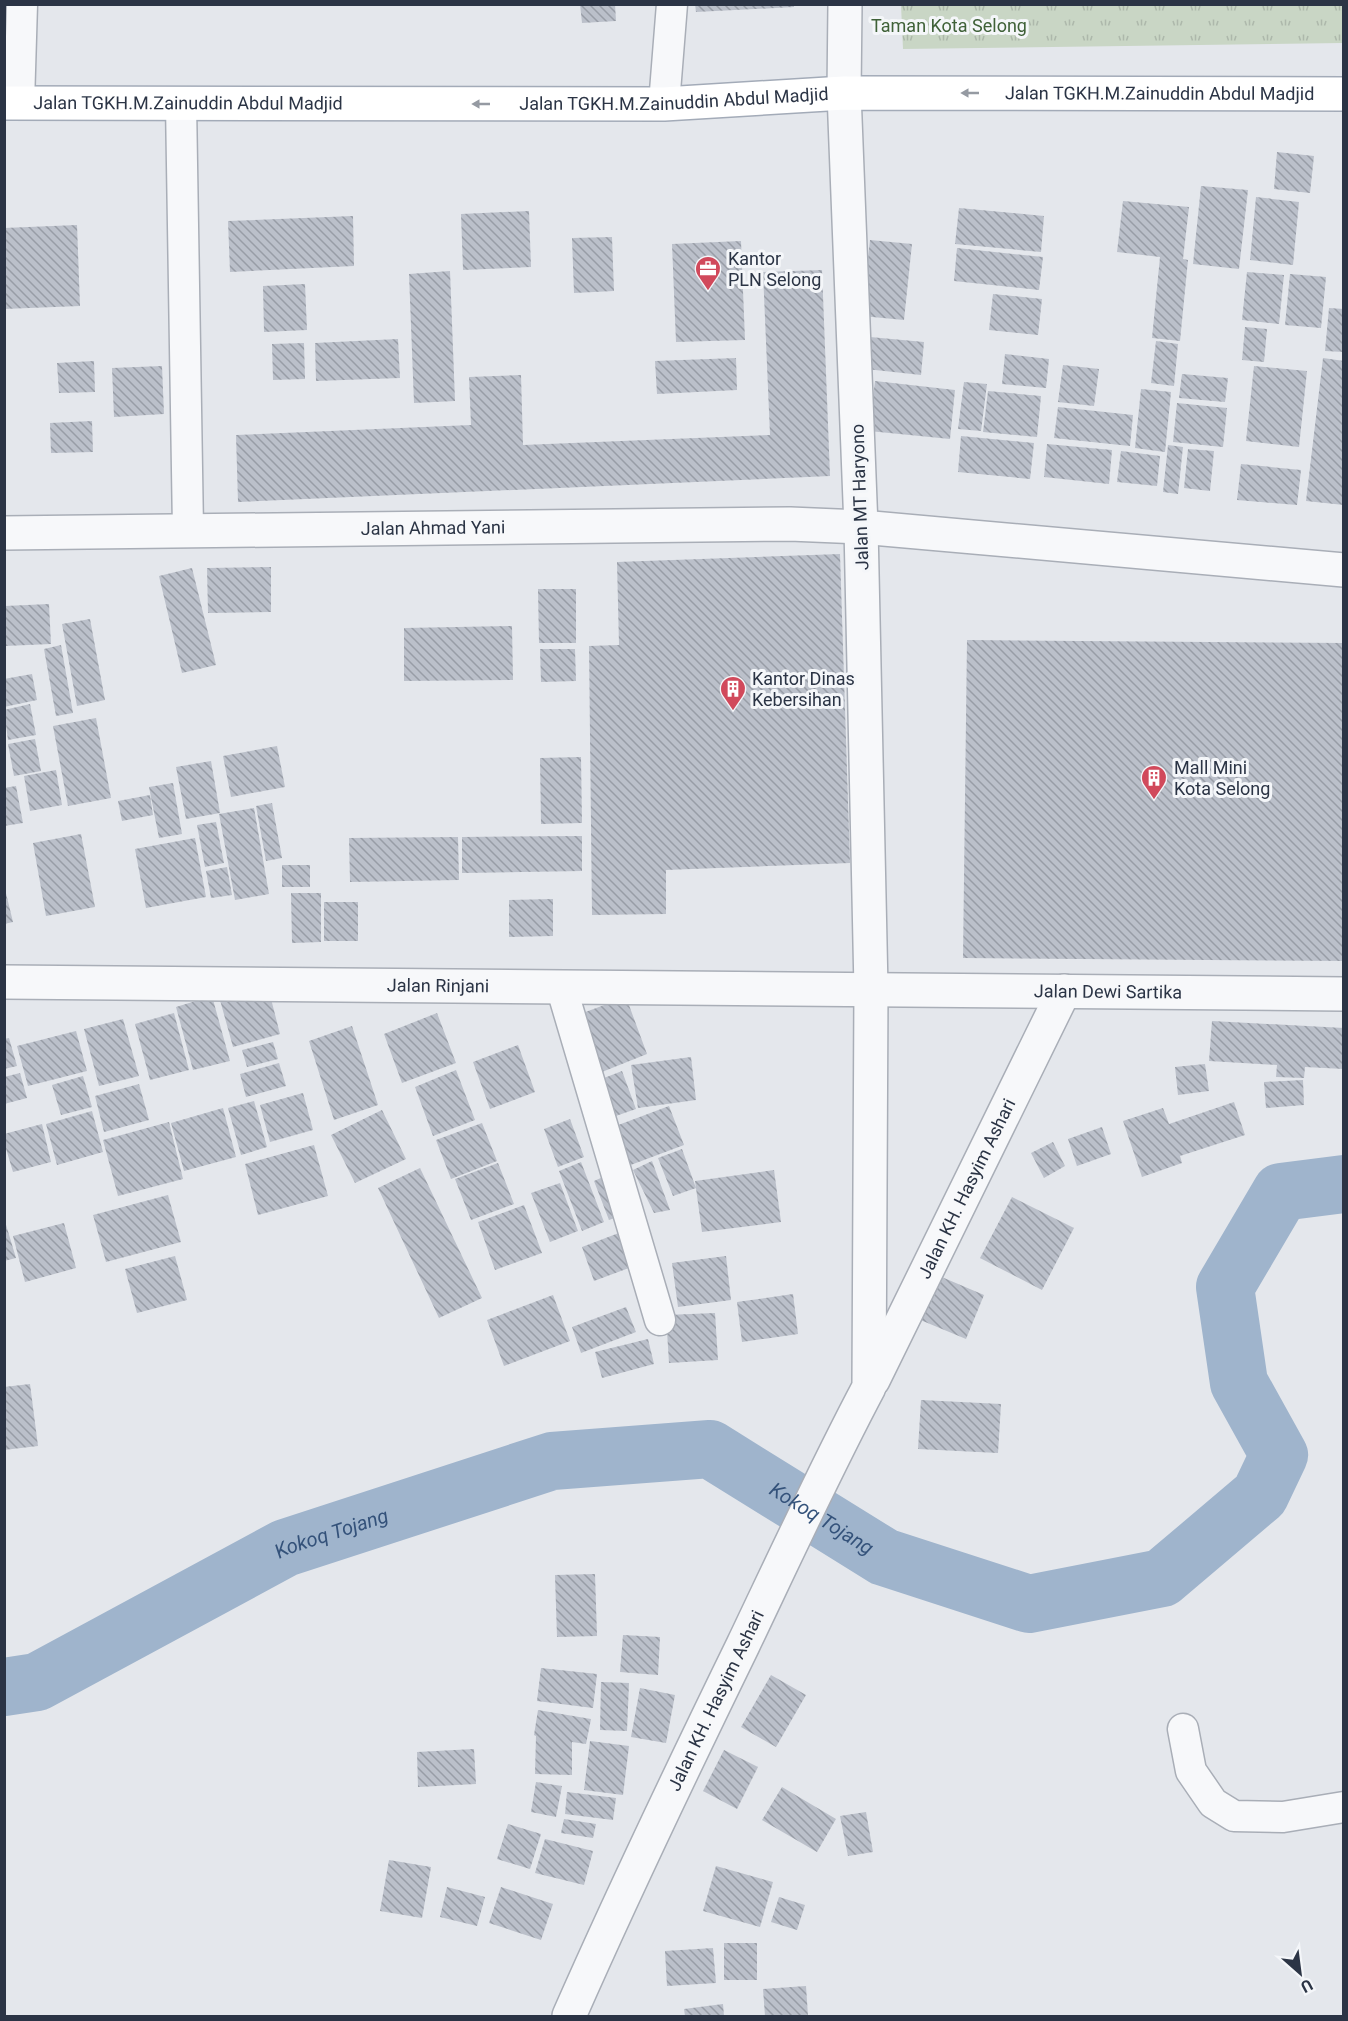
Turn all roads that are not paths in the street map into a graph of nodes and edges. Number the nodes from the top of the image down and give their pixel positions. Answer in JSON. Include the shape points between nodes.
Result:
{"nodes":[{"id":1,"x":22,"y":4,"type":"edge"},
{"id":2,"x":672,"y":4,"type":"edge"},
{"id":3,"x":845,"y":4,"type":"edge"},
{"id":4,"x":844,"y":93,"type":"junction"},
{"id":5,"x":1344,"y":94,"type":"edge"},
{"id":6,"x":12,"y":103,"type":"edge"},
{"id":7,"x":181,"y":103,"type":"junction"},
{"id":8,"x":664,"y":104,"type":"junction"},
{"id":9,"x":861,"y":527,"type":"junction"},
{"id":10,"x":188,"y":530,"type":"junction"},
{"id":11,"x":4,"y":532,"type":"edge"},
{"id":12,"x":1344,"y":570,"type":"edge"},
{"id":13,"x":4,"y":982,"type":"edge"},
{"id":14,"x":561,"y":986,"type":"junction"},
{"id":15,"x":871,"y":989,"type":"junction"},
{"id":16,"x":1064,"y":991,"type":"junction"},
{"id":17,"x":1344,"y":994,"type":"edge"},
{"id":18,"x":660,"y":1320,"type":"dead end"},
{"id":19,"x":869,"y":1387,"type":"junction"},
{"id":20,"x":1183,"y":1729,"type":"dead end"},
{"id":21,"x":1344,"y":1807,"type":"edge"},
{"id":22,"x":569,"y":2016,"type":"edge"}],
"edges":[{"from":1,"to":6,"type":"street"},
{"from":2,"to":8,"type":"street"},
{"from":3,"to":4,"type":"street","name":"Jalan MT Haryono"},
{"from":5,"to":4,"type":"main road","name":"Jalan TGKH.M.Zainuddin Abdul Madjid","one_way":true},
{"from":4,"to":8,"type":"main road","name":"Jalan TGKH.M.Zainuddin Abdul Madjid"},
{"from":4,"to":9,"type":"street","name":"Jalan MT Haryono"},
{"from":6,"to":7,"type":"main road","name":"Jalan TGKH.M.Zainuddin Abdul Madjid"},
{"from":8,"to":7,"type":"main road","name":"Jalan TGKH.M.Zainuddin Abdul Madjid","one_way":true},
{"from":7,"to":10,"type":"street"},
{"from":9,"to":10,"type":"street","name":"Jalan Ahmad Yani","via":[[790,524]]},
{"from":9,"to":12,"type":"street","name":"Jalan Ahmad Yani"},
{"from":9,"to":15,"type":"street","name":"Jalan MT Haryono"},
{"from":10,"to":11,"type":"street","name":"Jalan Ahmad Yani"},
{"from":13,"to":14,"type":"street","name":"Jalan Rinjani"},
{"from":14,"to":15,"type":"street","name":"Jalan Rinjani"},
{"from":14,"to":18,"type":"street"},
{"from":15,"to":16,"type":"street","name":"Jalan Dewi Sartika"},
{"from":15,"to":19,"type":"street","name":"Jalan KH. Hasyim Ashari"},
{"from":16,"to":17,"type":"street","name":"Jalan Dewi Sartika"},
{"from":16,"to":19,"type":"street","name":"Jalan KH. Hasyim Ashari"},
{"from":19,"to":22,"type":"street","name":"Jalan KH. Hasyim Ashari","via":[[610,1922]]},
{"from":20,"to":21,"type":"street","via":[[1191,1771],[1213,1803],[1234,1816],[1283,1817]]}]}
